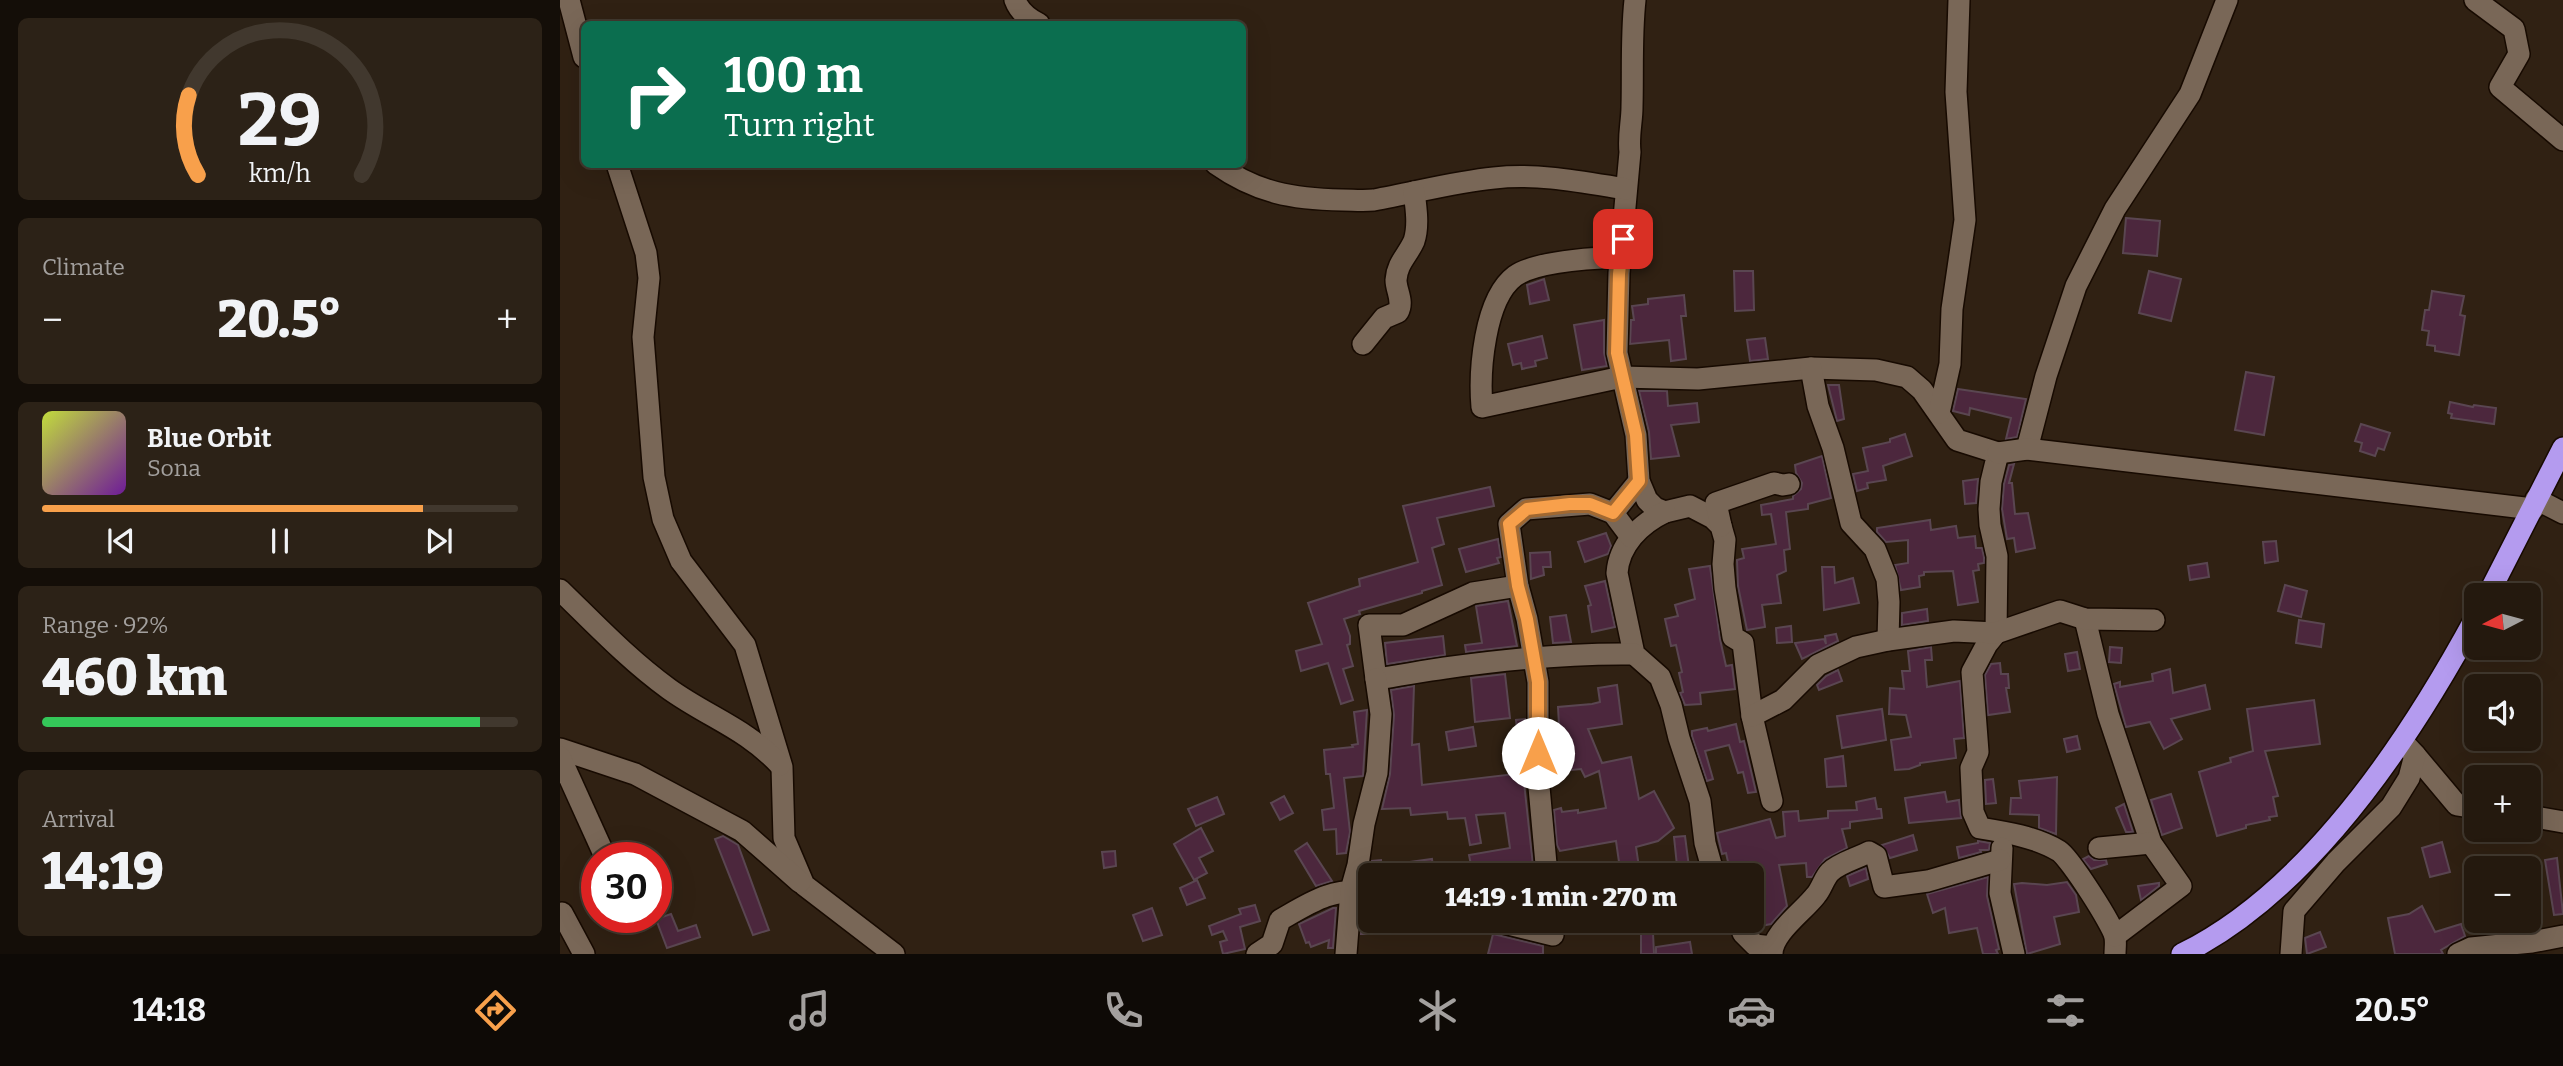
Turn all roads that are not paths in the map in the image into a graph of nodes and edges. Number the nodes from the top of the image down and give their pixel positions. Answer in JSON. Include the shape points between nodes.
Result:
{"nodes":[{"id":1,"x":569,"y":0,"type":"edge"},
{"id":2,"x":1635,"y":0,"type":"edge"},
{"id":3,"x":1959,"y":0,"type":"edge"},
{"id":4,"x":2227,"y":0,"type":"edge"},
{"id":5,"x":2475,"y":0,"type":"edge"},
{"id":6,"x":1014,"y":2,"type":"edge"},
{"id":7,"x":1034,"y":21,"type":"edge"},
{"id":8,"x":581,"y":46,"type":"edge"},
{"id":9,"x":2563,"y":140,"type":"edge"},
{"id":10,"x":618,"y":168,"type":"edge"},
{"id":11,"x":1222,"y":168,"type":"edge"},
{"id":12,"x":1626,"y":189,"type":"junction"},
{"id":13,"x":1414,"y":192,"type":"junction"},
{"id":14,"x":1620,"y":257,"type":"junction"},
{"id":15,"x":1363,"y":344,"type":"dead end"},
{"id":16,"x":1811,"y":368,"type":"junction"},
{"id":17,"x":1622,"y":377,"type":"junction"},
{"id":18,"x":1940,"y":413,"type":"junction"},
{"id":19,"x":1957,"y":440,"type":"junction"},
{"id":20,"x":2563,"y":448,"type":"edge"},
{"id":21,"x":2027,"y":449,"type":"junction"},
{"id":22,"x":1998,"y":453,"type":"junction"},
{"id":23,"x":1639,"y":481,"type":"junction"},
{"id":24,"x":1991,"y":482,"type":"junction"},
{"id":25,"x":1789,"y":484,"type":"dead end"},
{"id":26,"x":2535,"y":504,"type":"junction"},
{"id":27,"x":1665,"y":512,"type":"junction"},
{"id":28,"x":1613,"y":513,"type":"junction"},
{"id":29,"x":2563,"y":513,"type":"edge"},
{"id":30,"x":1721,"y":526,"type":"junction"},
{"id":31,"x":1632,"y":537,"type":"junction"},
{"id":32,"x":2494,"y":583,"type":"edge"},
{"id":33,"x":1518,"y":586,"type":"junction"},
{"id":34,"x":560,"y":590,"type":"edge"},
{"id":35,"x":2085,"y":619,"type":"junction"},
{"id":36,"x":2154,"y":620,"type":"dead end"},
{"id":37,"x":1996,"y":633,"type":"junction"},
{"id":38,"x":1888,"y":640,"type":"junction"},
{"id":39,"x":2464,"y":640,"type":"edge"},
{"id":40,"x":1634,"y":654,"type":"junction"},
{"id":41,"x":1535,"y":657,"type":"junction"},
{"id":42,"x":1376,"y":679,"type":"junction"},
{"id":43,"x":1752,"y":716,"type":"junction"},
{"id":44,"x":2409,"y":748,"type":"junction"},
{"id":45,"x":560,"y":749,"type":"edge"},
{"id":46,"x":560,"y":757,"type":"edge"},
{"id":47,"x":782,"y":767,"type":"junction"},
{"id":48,"x":1772,"y":801,"type":"dead end"},
{"id":49,"x":2464,"y":806,"type":"edge"},
{"id":50,"x":2541,"y":818,"type":"edge"},
{"id":51,"x":2563,"y":822,"type":"edge"},
{"id":52,"x":2004,"y":832,"type":"junction"},
{"id":53,"x":598,"y":842,"type":"edge"},
{"id":54,"x":2151,"y":843,"type":"junction"},
{"id":55,"x":2099,"y":848,"type":"dead end"},
{"id":56,"x":2000,"y":860,"type":"junction"},
{"id":57,"x":1358,"y":863,"type":"edge"},
{"id":58,"x":1546,"y":863,"type":"edge"},
{"id":59,"x":1711,"y":863,"type":"edge"},
{"id":60,"x":804,"y":886,"type":"junction"},
{"id":61,"x":1358,"y":891,"type":"edge"},
{"id":62,"x":1358,"y":900,"type":"edge"},
{"id":63,"x":562,"y":913,"type":"dead end"},
{"id":64,"x":1743,"y":933,"type":"edge"},
{"id":65,"x":2563,"y":936,"type":"edge"},
{"id":66,"x":2115,"y":945,"type":"edge"},
{"id":67,"x":2535,"y":948,"type":"edge"},
{"id":68,"x":1772,"y":950,"type":"edge"},
{"id":69,"x":584,"y":954,"type":"edge"},
{"id":70,"x":894,"y":954,"type":"edge"},
{"id":71,"x":1258,"y":954,"type":"edge"},
{"id":72,"x":1346,"y":954,"type":"edge"},
{"id":73,"x":2014,"y":954,"type":"edge"},
{"id":74,"x":2182,"y":954,"type":"edge"},
{"id":75,"x":2291,"y":954,"type":"edge"},
{"id":76,"x":2458,"y":954,"type":"edge"}],
"edges":[{"from":1,"to":8,"type":"street"},
{"from":2,"to":12,"type":"street"},
{"from":3,"to":18,"type":"street","via":[[1956,92],[1965,219],[1952,309],[1951,364]]},
{"from":4,"to":21,"type":"street","via":[[2190,93],[2115,209],[2076,286]]},
{"from":5,"to":9,"type":"street","via":[[2514,29],[2519,54],[2500,87]]},
{"from":6,"to":7,"type":"street"},
{"from":10,"to":47,"type":"street","via":[[646,253],[649,278],[643,337],[654,477],[663,519],[681,561],[745,645]]},
{"from":11,"to":13,"type":"street","via":[[1266,191],[1304,200],[1370,201]]},
{"from":12,"to":13,"type":"street","via":[[1529,176]]},
{"from":12,"to":14,"type":"street"},
{"from":13,"to":15,"type":"street","via":[[1414,240],[1401,259],[1396,281],[1401,307],[1384,318]]},
{"from":14,"to":17,"type":"street","via":[[1617,353]]},
{"from":14,"to":17,"type":"street","via":[[1547,265],[1516,276],[1502,293],[1483,345],[1482,407]]},
{"from":16,"to":17,"type":"street","via":[[1698,379]]},
{"from":16,"to":18,"type":"street","via":[[1876,370],[1907,377]]},
{"from":16,"to":38,"type":"street","via":[[1850,523],[1875,549],[1887,579]]},
{"from":17,"to":23,"type":"street","via":[[1636,435]]},
{"from":18,"to":19,"type":"street"},
{"from":19,"to":22,"type":"street"},
{"from":19,"to":24,"type":"street","via":[[1977,459]]},
{"from":20,"to":26,"type":"highway"},
{"from":21,"to":22,"type":"street"},
{"from":21,"to":26,"type":"street"},
{"from":22,"to":24,"type":"street"},
{"from":23,"to":27,"type":"street","via":[[1647,500]]},
{"from":23,"to":28,"type":"street"},
{"from":24,"to":37,"type":"street","via":[[1990,524],[1997,556]]},
{"from":25,"to":30,"type":"street","via":[[1774,483],[1716,503]]},
{"from":26,"to":29,"type":"street"},
{"from":26,"to":32,"type":"highway"},
{"from":27,"to":30,"type":"street","via":[[1690,506]]},
{"from":27,"to":31,"type":"street"},
{"from":28,"to":31,"type":"street"},
{"from":28,"to":33,"type":"street","via":[[1590,504],[1527,509],[1509,524]]},
{"from":30,"to":43,"type":"street","via":[[1724,587],[1733,637],[1743,643]]},
{"from":31,"to":40,"type":"street","via":[[1618,560],[1617,573]]},
{"from":33,"to":41,"type":"street"},
{"from":33,"to":42,"type":"street","via":[[1473,593],[1403,625],[1369,625]]},
{"from":34,"to":47,"type":"street","via":[[670,690],[740,730]]},
{"from":35,"to":36,"type":"street"},
{"from":35,"to":37,"type":"street","via":[[2060,611]]},
{"from":35,"to":54,"type":"street","via":[[2108,714]]},
{"from":37,"to":38,"type":"street","via":[[1954,631]]},
{"from":37,"to":52,"type":"street","via":[[1972,672],[1978,751],[1971,768],[1973,812],[1980,828]]},
{"from":38,"to":43,"type":"street","via":[[1856,647],[1818,666],[1783,700]]},
{"from":39,"to":44,"type":"highway"},
{"from":40,"to":41,"type":"street"},
{"from":40,"to":59,"type":"street","via":[[1660,677],[1671,705],[1700,801]]},
{"from":41,"to":42,"type":"street"},
{"from":41,"to":58,"type":"street"},
{"from":42,"to":57,"type":"street","via":[[1381,715],[1377,773]]},
{"from":43,"to":48,"type":"street"},
{"from":44,"to":49,"type":"street","via":[[2457,805]]},
{"from":44,"to":74,"type":"highway","via":[[2292,872],[2213,936]]},
{"from":44,"to":75,"type":"street","via":[[2409,778],[2391,807],[2294,911]]},
{"from":45,"to":60,"type":"street","via":[[635,774],[742,831]]},
{"from":46,"to":53,"type":"street"},
{"from":47,"to":60,"type":"street","via":[[784,838]]},
{"from":50,"to":51,"type":"street"},
{"from":52,"to":56,"type":"street"},
{"from":52,"to":66,"type":"street","via":[[2061,852],[2102,912]]},
{"from":54,"to":55,"type":"street"},
{"from":54,"to":66,"type":"street","via":[[2181,886]]},
{"from":56,"to":68,"type":"street","via":[[1928,881],[1884,887],[1876,856],[1869,852],[1831,870],[1819,892],[1779,933]]},
{"from":56,"to":73,"type":"street","via":[[2000,893]]},
{"from":60,"to":70,"type":"street"},
{"from":61,"to":71,"type":"street","via":[[1334,892],[1280,920],[1272,944]]},
{"from":62,"to":72,"type":"street"},
{"from":63,"to":69,"type":"street"},
{"from":64,"to":68,"type":"street","via":[[1755,945]]},
{"from":65,"to":67,"type":"street"},
{"from":67,"to":76,"type":"street","via":[[2471,948]]}]}
